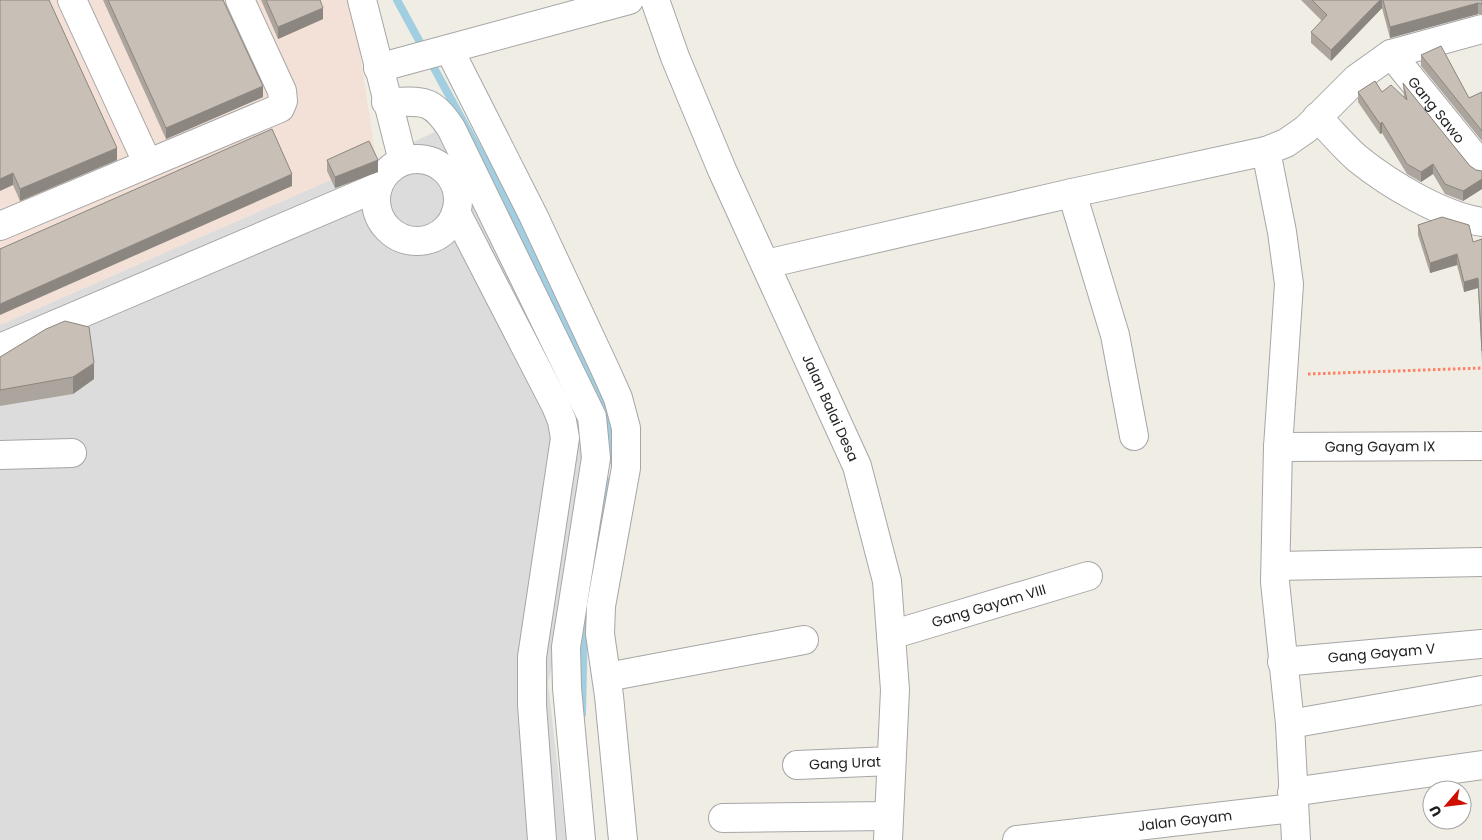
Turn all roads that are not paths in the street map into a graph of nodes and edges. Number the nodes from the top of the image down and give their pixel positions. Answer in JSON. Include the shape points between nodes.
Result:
{"nodes":[{"id":1,"x":72,"y":0,"type":"edge"},
{"id":2,"x":240,"y":0,"type":"edge"},
{"id":3,"x":362,"y":0,"type":"edge"},
{"id":4,"x":629,"y":0,"type":"edge"},
{"id":5,"x":655,"y":0,"type":"edge"},
{"id":6,"x":1482,"y":29,"type":"edge"},
{"id":7,"x":444,"y":50,"type":"junction"},
{"id":8,"x":1391,"y":54,"type":"junction"},
{"id":9,"x":378,"y":68,"type":"junction"},
{"id":10,"x":386,"y":102,"type":"junction"},
{"id":11,"x":1317,"y":117,"type":"junction"},
{"id":12,"x":1266,"y":151,"type":"junction"},
{"id":13,"x":404,"y":161,"type":"junction"},
{"id":14,"x":147,"y":162,"type":"junction"},
{"id":15,"x":1482,"y":166,"type":"edge"},
{"id":16,"x":378,"y":187,"type":"junction"},
{"id":17,"x":1072,"y":193,"type":"junction"},
{"id":18,"x":456,"y":212,"type":"junction"},
{"id":19,"x":3,"y":218,"type":"edge"},
{"id":20,"x":1482,"y":222,"type":"edge"},
{"id":21,"x":766,"y":264,"type":"junction"},
{"id":22,"x":0,"y":348,"type":"edge"},
{"id":23,"x":1134,"y":436,"type":"dead end"},
{"id":24,"x":1482,"y":446,"type":"edge"},
{"id":25,"x":1278,"y":447,"type":"junction"},
{"id":26,"x":72,"y":453,"type":"dead end"},
{"id":27,"x":0,"y":455,"type":"edge"},
{"id":28,"x":1482,"y":562,"type":"edge"},
{"id":29,"x":1276,"y":566,"type":"junction"},
{"id":30,"x":1088,"y":576,"type":"dead end"},
{"id":31,"x":584,"y":633,"type":"junction"},
{"id":32,"x":891,"y":635,"type":"junction"},
{"id":33,"x":804,"y":640,"type":"dead end"},
{"id":34,"x":1482,"y":644,"type":"edge"},
{"id":35,"x":1282,"y":662,"type":"junction"},
{"id":36,"x":607,"y":677,"type":"junction"},
{"id":37,"x":1482,"y":690,"type":"edge"},
{"id":38,"x":1290,"y":724,"type":"junction"},
{"id":39,"x":891,"y":761,"type":"junction"},
{"id":40,"x":797,"y":765,"type":"dead end"},
{"id":41,"x":1482,"y":765,"type":"edge"},
{"id":42,"x":1293,"y":800,"type":"junction"},
{"id":43,"x":723,"y":818,"type":"dead end"},
{"id":44,"x":888,"y":828,"type":"edge"},
{"id":45,"x":542,"y":840,"type":"edge"},
{"id":46,"x":581,"y":840,"type":"edge"},
{"id":47,"x":623,"y":840,"type":"edge"},
{"id":48,"x":1017,"y":840,"type":"edge"},
{"id":49,"x":1296,"y":840,"type":"edge"}],
"edges":[{"from":1,"to":14,"type":"street"},
{"from":2,"to":14,"type":"street","via":[[282,91],[280,108]]},
{"from":3,"to":9,"type":"street"},
{"from":4,"to":7,"type":"street"},
{"from":5,"to":21,"type":"street","name":"Jalan Balai Desa","via":[[718,161]]},
{"from":6,"to":8,"type":"street"},
{"from":7,"to":9,"type":"street"},
{"from":7,"to":31,"type":"street","via":[[534,217],[618,398],[626,428],[626,468],[601,606]]},
{"from":8,"to":11,"type":"street","via":[[1356,78]]},
{"from":8,"to":15,"type":"street","name":"Gang Sawo"},
{"from":9,"to":10,"type":"street"},
{"from":10,"to":13,"type":"street"},
{"from":10,"to":31,"type":"street","via":[[426,102],[439,110],[592,417],[596,458]]},
{"from":11,"to":12,"type":"street","via":[[1286,143]]},
{"from":11,"to":20,"type":"street","via":[[1358,158],[1391,181],[1425,201]]},
{"from":12,"to":17,"type":"street"},
{"from":12,"to":25,"type":"street","via":[[1282,232],[1288,284]]},
{"from":13,"to":16,"type":"street","via":[[384,176]]},
{"from":13,"to":18,"type":"street","via":[[426,160],[445,171],[456,190]]},
{"from":14,"to":19,"type":"street"},
{"from":16,"to":18,"type":"street","via":[[376,198],[382,221],[399,237],[410,241],[433,238],[443,232]]},
{"from":16,"to":22,"type":"street"},
{"from":17,"to":21,"type":"street"},
{"from":17,"to":23,"type":"street","via":[[1115,335]]},
{"from":18,"to":45,"type":"street","via":[[556,406],[565,438],[532,657],[532,706]]},
{"from":21,"to":32,"type":"street","name":"Jalan Balai Desa","via":[[857,466],[887,581]]},
{"from":24,"to":25,"type":"street","name":"Gang Gayam IX"},
{"from":25,"to":29,"type":"street"},
{"from":26,"to":27,"type":"street"},
{"from":28,"to":29,"type":"street"},
{"from":29,"to":35,"type":"street"},
{"from":30,"to":32,"type":"street","name":"Gang Gayam VIII"},
{"from":31,"to":36,"type":"street"},
{"from":31,"to":46,"type":"street","via":[[566,668]]},
{"from":32,"to":39,"type":"street","name":"Jalan Balai Desa","via":[[895,690]]},
{"from":33,"to":36,"type":"street"},
{"from":34,"to":35,"type":"street","name":"Gang Gayam V"},
{"from":35,"to":38,"type":"street"},
{"from":36,"to":47,"type":"street"},
{"from":37,"to":38,"type":"street"},
{"from":38,"to":42,"type":"street"},
{"from":39,"to":40,"type":"street","name":"Gang Urat"},
{"from":39,"to":44,"type":"street","name":"Jalan Balai Desa"},
{"from":41,"to":42,"type":"street","name":"Jalan Gayam"},
{"from":42,"to":48,"type":"street","name":"Jalan Gayam"},
{"from":42,"to":49,"type":"street"},
{"from":43,"to":44,"type":"street"}]}
